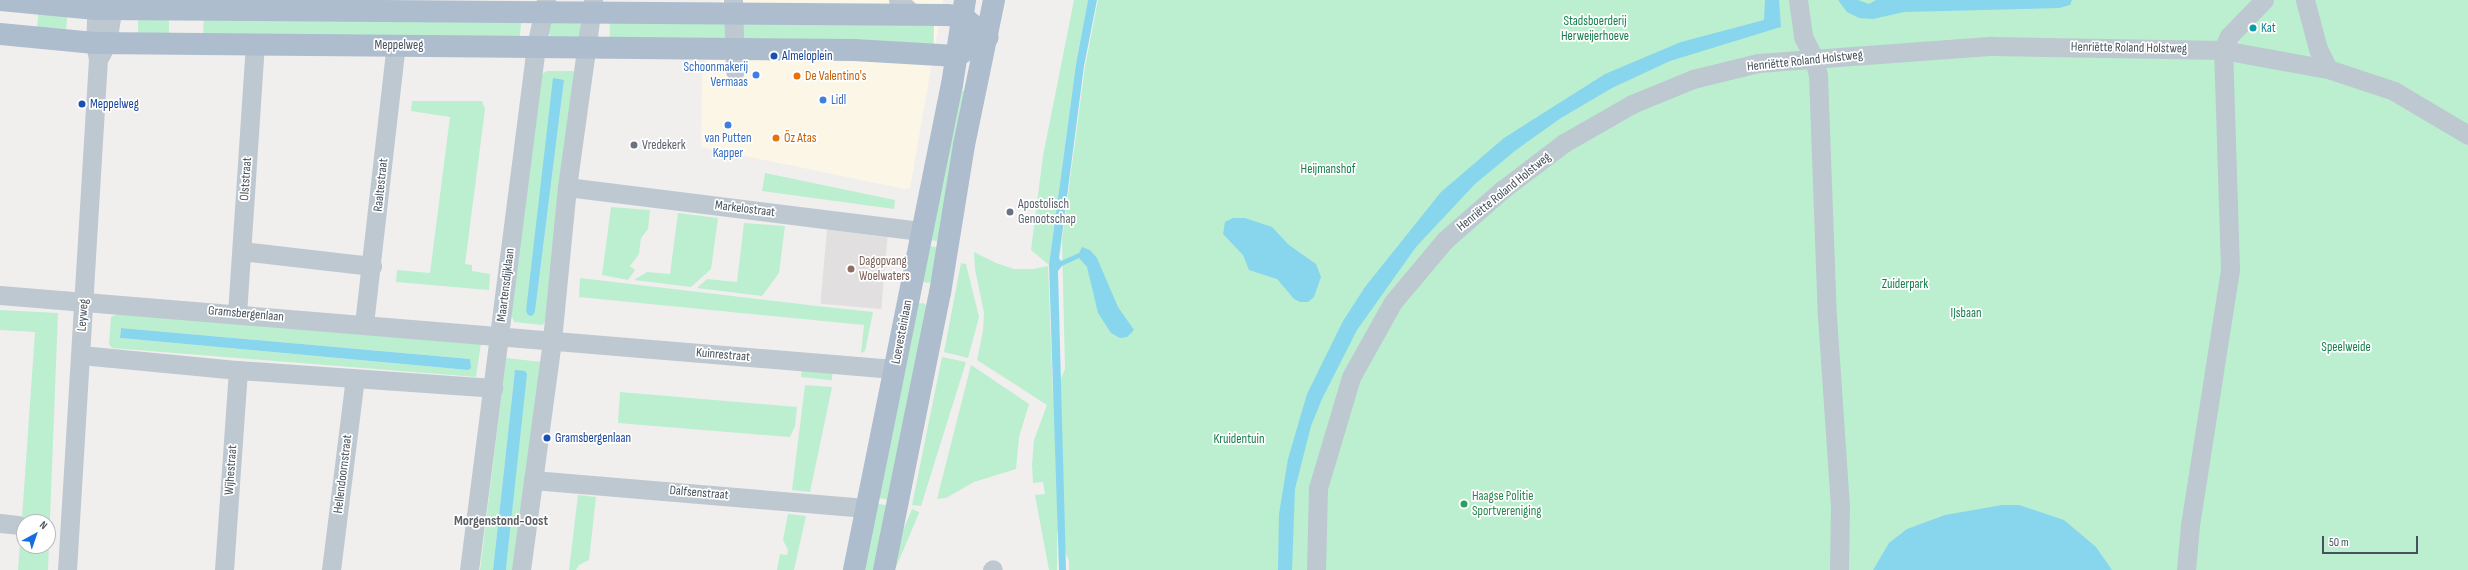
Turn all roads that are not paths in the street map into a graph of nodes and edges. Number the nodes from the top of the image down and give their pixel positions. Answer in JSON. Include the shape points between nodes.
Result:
{"nodes":[{"id":1,"x":0,"y":0,"type":"edge"},
{"id":2,"x":898,"y":0,"type":"edge"},
{"id":3,"x":994,"y":0,"type":"edge"},
{"id":4,"x":1798,"y":0,"type":"edge"},
{"id":5,"x":2264,"y":0,"type":"edge"},
{"id":6,"x":2305,"y":0,"type":"edge"},
{"id":7,"x":105,"y":4,"type":"edge"},
{"id":8,"x":544,"y":6,"type":"edge"},
{"id":9,"x":592,"y":6,"type":"edge"},
{"id":10,"x":738,"y":8,"type":"edge"},
{"id":11,"x":963,"y":8,"type":"edge"},
{"id":12,"x":914,"y":15,"type":"junction"},
{"id":13,"x":0,"y":34,"type":"edge"},
{"id":14,"x":987,"y":37,"type":"junction"},
{"id":15,"x":255,"y":44,"type":"junction"},
{"id":16,"x":396,"y":45,"type":"junction"},
{"id":17,"x":536,"y":46,"type":"junction"},
{"id":18,"x":587,"y":47,"type":"junction"},
{"id":19,"x":100,"y":48,"type":"junction"},
{"id":20,"x":730,"y":49,"type":"junction"},
{"id":21,"x":2223,"y":50,"type":"junction"},
{"id":22,"x":957,"y":56,"type":"junction"},
{"id":23,"x":1814,"y":58,"type":"junction"},
{"id":24,"x":2328,"y":69,"type":"junction"},
{"id":25,"x":735,"y":71,"type":"dead end"},
{"id":26,"x":2468,"y":135,"type":"edge"},
{"id":27,"x":567,"y":187,"type":"junction"},
{"id":28,"x":922,"y":231,"type":"junction"},
{"id":29,"x":242,"y":251,"type":"junction"},
{"id":30,"x":372,"y":266,"type":"junction"},
{"id":31,"x":0,"y":295,"type":"edge"},
{"id":32,"x":84,"y":301,"type":"junction"},
{"id":33,"x":237,"y":314,"type":"junction"},
{"id":34,"x":364,"y":324,"type":"junction"},
{"id":35,"x":499,"y":336,"type":"junction"},
{"id":36,"x":552,"y":340,"type":"junction"},
{"id":37,"x":80,"y":355,"type":"junction"},
{"id":38,"x":894,"y":369,"type":"junction"},
{"id":39,"x":238,"y":370,"type":"junction"},
{"id":40,"x":355,"y":378,"type":"junction"},
{"id":41,"x":492,"y":388,"type":"junction"},
{"id":42,"x":533,"y":480,"type":"junction"},
{"id":43,"x":866,"y":508,"type":"junction"},
{"id":44,"x":67,"y":570,"type":"edge"},
{"id":45,"x":224,"y":570,"type":"edge"},
{"id":46,"x":331,"y":570,"type":"edge"},
{"id":47,"x":469,"y":570,"type":"edge"},
{"id":48,"x":521,"y":570,"type":"edge"},
{"id":49,"x":854,"y":570,"type":"edge"},
{"id":50,"x":884,"y":570,"type":"edge"},
{"id":51,"x":1316,"y":570,"type":"edge"},
{"id":52,"x":1839,"y":570,"type":"edge"},
{"id":53,"x":2186,"y":570,"type":"edge"}],
"edges":[{"from":1,"to":7,"type":"main road"},
{"from":2,"to":12,"type":"street"},
{"from":3,"to":14,"type":"main road"},
{"from":4,"to":23,"type":"street","via":[[1803,37]]},
{"from":5,"to":21,"type":"street","via":[[2229,36]]},
{"from":6,"to":24,"type":"street","via":[[2318,49]]},
{"from":7,"to":8,"type":"main road"},
{"from":7,"to":19,"type":"street","name":"Leyweg"},
{"from":8,"to":9,"type":"main road"},
{"from":8,"to":17,"type":"street","name":"Maartensdijklaan"},
{"from":9,"to":10,"type":"main road"},
{"from":9,"to":18,"type":"street"},
{"from":10,"to":12,"type":"main road"},
{"from":10,"to":20,"type":"street"},
{"from":11,"to":12,"type":"main road"},
{"from":11,"to":14,"type":"main road"},
{"from":11,"to":22,"type":"main road","name":"Loevesteinlaan"},
{"from":13,"to":19,"type":"main road","name":"Meppelweg"},
{"from":14,"to":22,"type":"main road"},
{"from":14,"to":50,"type":"main road","via":[[966,137],[940,293]]},
{"from":15,"to":16,"type":"main road","name":"Meppelweg"},
{"from":15,"to":19,"type":"main road","name":"Meppelweg"},
{"from":15,"to":29,"type":"street","name":"Olststraat"},
{"from":16,"to":17,"type":"main road","name":"Meppelweg"},
{"from":16,"to":30,"type":"street","name":"Raaltestraat"},
{"from":17,"to":18,"type":"main road","name":"Meppelweg"},
{"from":17,"to":35,"type":"street","name":"Maartensdijklaan"},
{"from":18,"to":20,"type":"main road","name":"Meppelweg"},
{"from":18,"to":27,"type":"street"},
{"from":19,"to":32,"type":"street","name":"Leyweg"},
{"from":20,"to":22,"type":"main road","via":[[854,50]]},
{"from":20,"to":25,"type":"street"},
{"from":21,"to":23,"type":"street","name":"Henriëtte Roland Holstweg","via":[[1992,46]]},
{"from":21,"to":24,"type":"street","name":"Henriëtte Roland Holstweg"},
{"from":21,"to":53,"type":"street","via":[[2230,269],[2190,525]]},
{"from":22,"to":28,"type":"main road","name":"Loevesteinlaan"},
{"from":23,"to":51,"type":"street","name":"Henriëtte Roland Holstweg","via":[[1758,63],[1693,79],[1632,104],[1564,143],[1502,190],[1445,240],[1393,302],[1351,377],[1318,488]]},
{"from":23,"to":52,"type":"street","via":[[1818,75],[1827,316],[1840,505]]},
{"from":24,"to":26,"type":"street","name":"Henriëtte Roland Holstweg","via":[[2394,91]]},
{"from":27,"to":28,"type":"street","name":"Markelostraat"},
{"from":27,"to":36,"type":"street"},
{"from":28,"to":38,"type":"main road","name":"Loevesteinlaan"},
{"from":29,"to":30,"type":"street"},
{"from":29,"to":33,"type":"street","name":"Olststraat"},
{"from":30,"to":34,"type":"street","name":"Raaltestraat"},
{"from":31,"to":32,"type":"street","name":"Gramsbergenlaan"},
{"from":32,"to":33,"type":"street","name":"Gramsbergenlaan"},
{"from":32,"to":37,"type":"street","name":"Leyweg"},
{"from":33,"to":34,"type":"street","name":"Gramsbergenlaan"},
{"from":34,"to":35,"type":"street","name":"Gramsbergenlaan"},
{"from":35,"to":36,"type":"street","name":"Gramsbergenlaan"},
{"from":35,"to":41,"type":"street","name":"Maartensdijklaan"},
{"from":36,"to":38,"type":"street","name":"Kuinrestraat"},
{"from":36,"to":42,"type":"street"},
{"from":37,"to":39,"type":"street"},
{"from":37,"to":44,"type":"street","name":"Leyweg"},
{"from":38,"to":43,"type":"main road","name":"Loevesteinlaan"},
{"from":39,"to":40,"type":"street"},
{"from":39,"to":45,"type":"street","name":"Wijhestraat"},
{"from":40,"to":41,"type":"street"},
{"from":40,"to":46,"type":"street","name":"Hellendoornstraat"},
{"from":41,"to":47,"type":"street","name":"Maartensdijklaan"},
{"from":42,"to":43,"type":"street","name":"Dalfsenstraat"},
{"from":42,"to":48,"type":"street"},
{"from":43,"to":49,"type":"main road","name":"Loevesteinlaan"}]}
